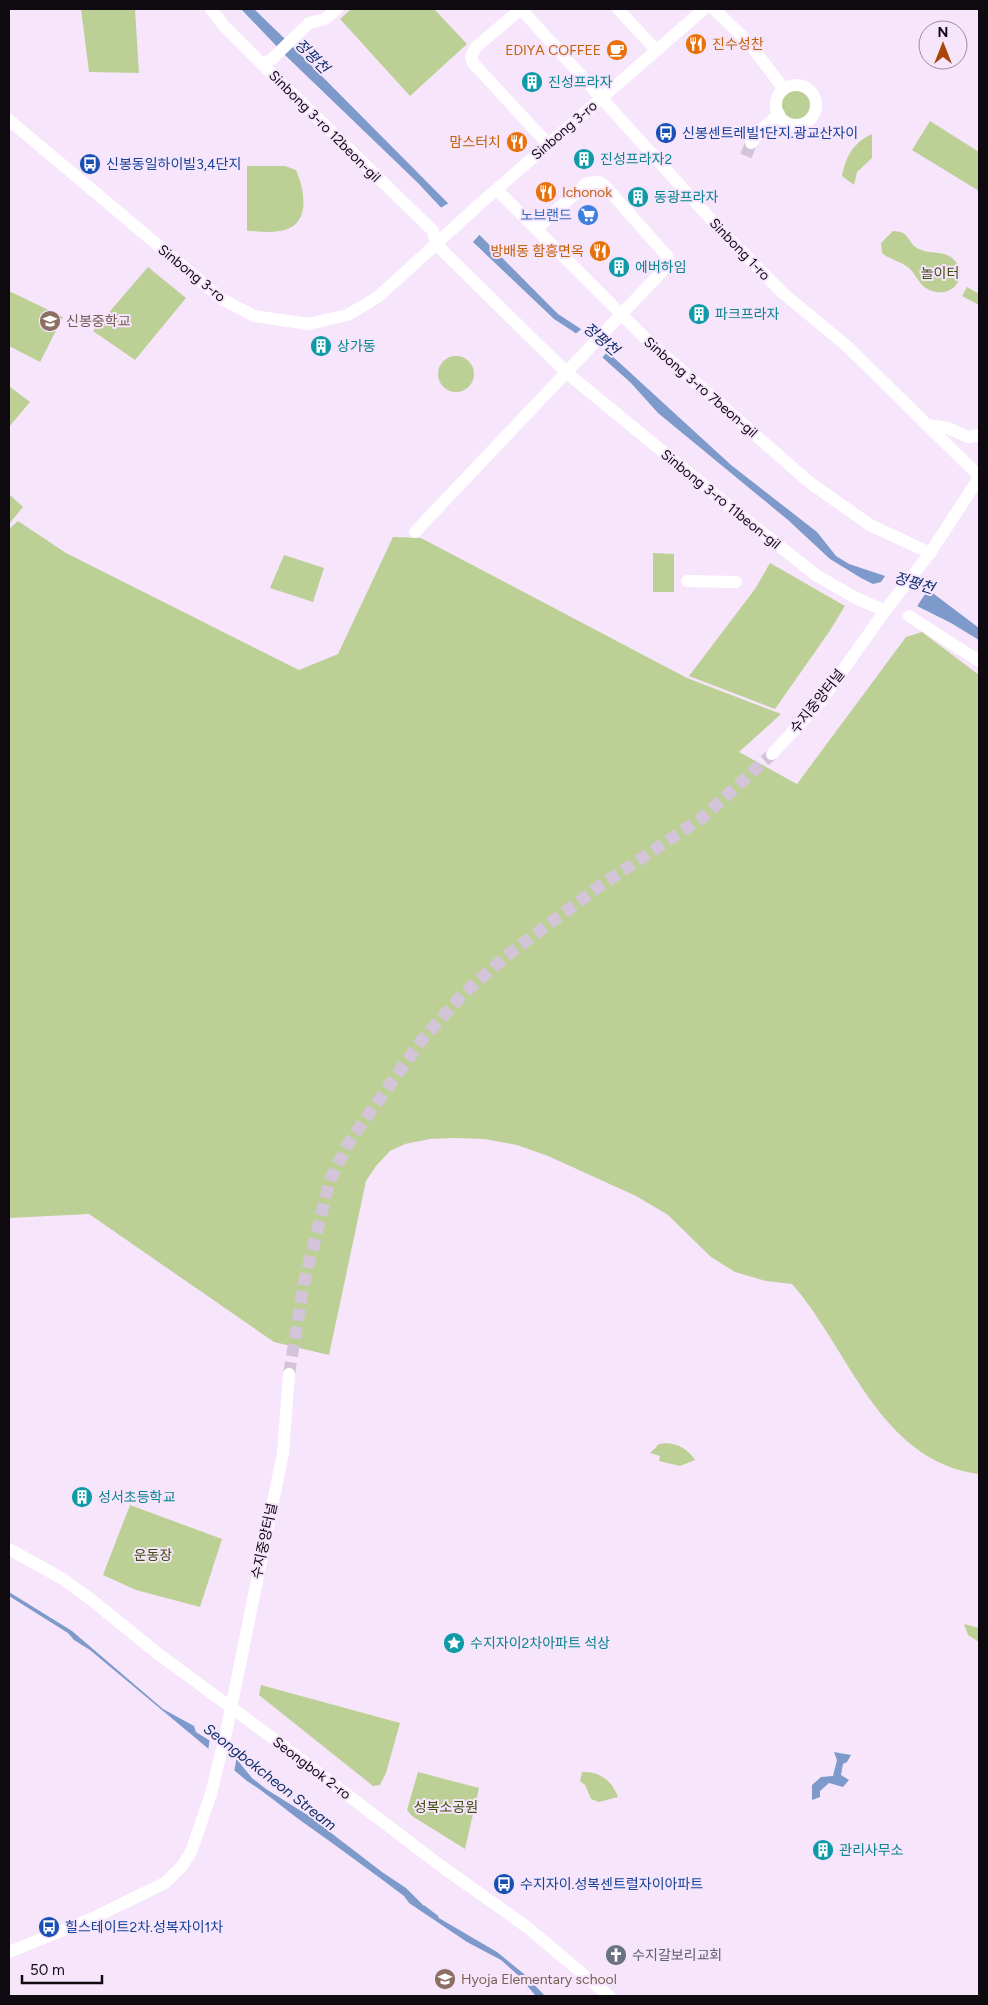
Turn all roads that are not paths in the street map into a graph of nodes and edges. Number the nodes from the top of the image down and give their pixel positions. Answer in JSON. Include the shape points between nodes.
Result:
{"nodes":[{"id":1,"x":211,"y":9,"type":"edge"},
{"id":2,"x":336,"y":9,"type":"edge"},
{"id":3,"x":521,"y":9,"type":"edge"},
{"id":4,"x":704,"y":9,"type":"edge"},
{"id":5,"x":714,"y":9,"type":"edge"},
{"id":6,"x":626,"y":12,"type":"edge"},
{"id":7,"x":656,"y":50,"type":"junction"},
{"id":8,"x":267,"y":61,"type":"junction"},
{"id":9,"x":784,"y":89,"type":"junction"},
{"id":10,"x":601,"y":98,"type":"junction"},
{"id":11,"x":779,"y":114,"type":"junction"},
{"id":12,"x":9,"y":120,"type":"edge"},
{"id":13,"x":752,"y":143,"type":"tunnel mouth"},
{"id":14,"x":548,"y":144,"type":"junction"},
{"id":15,"x":496,"y":190,"type":"junction"},
{"id":16,"x":536,"y":229,"type":"junction"},
{"id":17,"x":436,"y":244,"type":"junction"},
{"id":18,"x":620,"y":314,"type":"junction"},
{"id":19,"x":567,"y":373,"type":"junction"},
{"id":20,"x":927,"y":424,"type":"junction"},
{"id":21,"x":979,"y":434,"type":"edge"},
{"id":22,"x":979,"y":477,"type":"edge"},
{"id":23,"x":415,"y":532,"type":"dead end"},
{"id":24,"x":930,"y":553,"type":"junction"},
{"id":25,"x":687,"y":581,"type":"dead end"},
{"id":26,"x":736,"y":582,"type":"dead end"},
{"id":27,"x":887,"y":608,"type":"junction"},
{"id":28,"x":909,"y":616,"type":"dead end"},
{"id":29,"x":979,"y":661,"type":"edge"},
{"id":30,"x":772,"y":754,"type":"tunnel mouth"},
{"id":31,"x":289,"y":1374,"type":"tunnel mouth"},
{"id":32,"x":9,"y":1549,"type":"edge"},
{"id":33,"x":231,"y":1708,"type":"junction"},
{"id":34,"x":9,"y":1952,"type":"edge"},
{"id":35,"x":609,"y":1996,"type":"edge"}],
"edges":[{"from":1,"to":8,"type":"street","name":"Sinbong 3-ro 12beon-gil","via":[[224,26]]},
{"from":2,"to":8,"type":"street","via":[[325,19],[309,23]]},
{"from":3,"to":10,"type":"street","name":"Sinbong 1-ro"},
{"from":3,"to":14,"type":"street","via":[[476,47],[471,57]]},
{"from":4,"to":7,"type":"street","name":"Sinbong 3-ro"},
{"from":5,"to":9,"type":"street","via":[[749,43]]},
{"from":6,"to":7,"type":"street"},
{"from":7,"to":10,"type":"street","name":"Sinbong 3-ro"},
{"from":8,"to":17,"type":"street","name":"Sinbong 3-ro 12beon-gil","via":[[433,231]]},
{"from":9,"to":11,"type":"street","via":[[777,99]]},
{"from":9,"to":11,"type":"street","via":[[804,86],[814,96],[816,109],[808,121],[796,125],[784,121]]},
{"from":10,"to":14,"type":"street","name":"Sinbong 3-ro"},
{"from":10,"to":20,"type":"street","name":"Sinbong 1-ro","via":[[726,236],[784,294],[848,347]]},
{"from":11,"to":13,"type":"street"},
{"from":12,"to":17,"type":"street","name":"Sinbong 3-ro","via":[[207,288],[222,300],[254,316],[308,324],[348,315],[379,296]]},
{"from":14,"to":15,"type":"street","name":"Sinbong 3-ro"},
{"from":15,"to":16,"type":"street","name":"Sinbong 3-ro 7beon-gil"},
{"from":15,"to":17,"type":"street","name":"Sinbong 3-ro"},
{"from":16,"to":18,"type":"street","name":"Sinbong 3-ro 7beon-gil"},
{"from":16,"to":18,"type":"street","via":[[585,184],[593,181],[604,185],[669,261],[660,275]]},
{"from":17,"to":19,"type":"street","name":"Sinbong 3-ro 11beon-gil"},
{"from":18,"to":19,"type":"street"},
{"from":18,"to":24,"type":"street","name":"Sinbong 3-ro 7beon-gil","via":[[816,487],[870,525]]},
{"from":19,"to":23,"type":"street"},
{"from":19,"to":27,"type":"street","name":"Sinbong 3-ro 11beon-gil","via":[[800,563],[854,597]]},
{"from":20,"to":21,"type":"street","via":[[948,428],[968,437]]},
{"from":20,"to":22,"type":"street","name":"Sinbong 1-ro"},
{"from":22,"to":24,"type":"street","name":"수지중앙터널"},
{"from":24,"to":27,"type":"street","name":"수지중앙터널"},
{"from":25,"to":26,"type":"street"},
{"from":27,"to":30,"type":"street","name":"수지중앙터널","via":[[821,701]]},
{"from":28,"to":29,"type":"street"},
{"from":31,"to":33,"type":"street","name":"수지중앙터널","via":[[283,1454]]},
{"from":32,"to":33,"type":"street","name":"Seongbok 2-ro","via":[[64,1579]]},
{"from":33,"to":34,"type":"street","name":"수지중앙터널","via":[[212,1786],[191,1852],[182,1866],[165,1884]]},
{"from":33,"to":35,"type":"street","name":"Seongbok 2-ro","via":[[527,1927]]}]}
